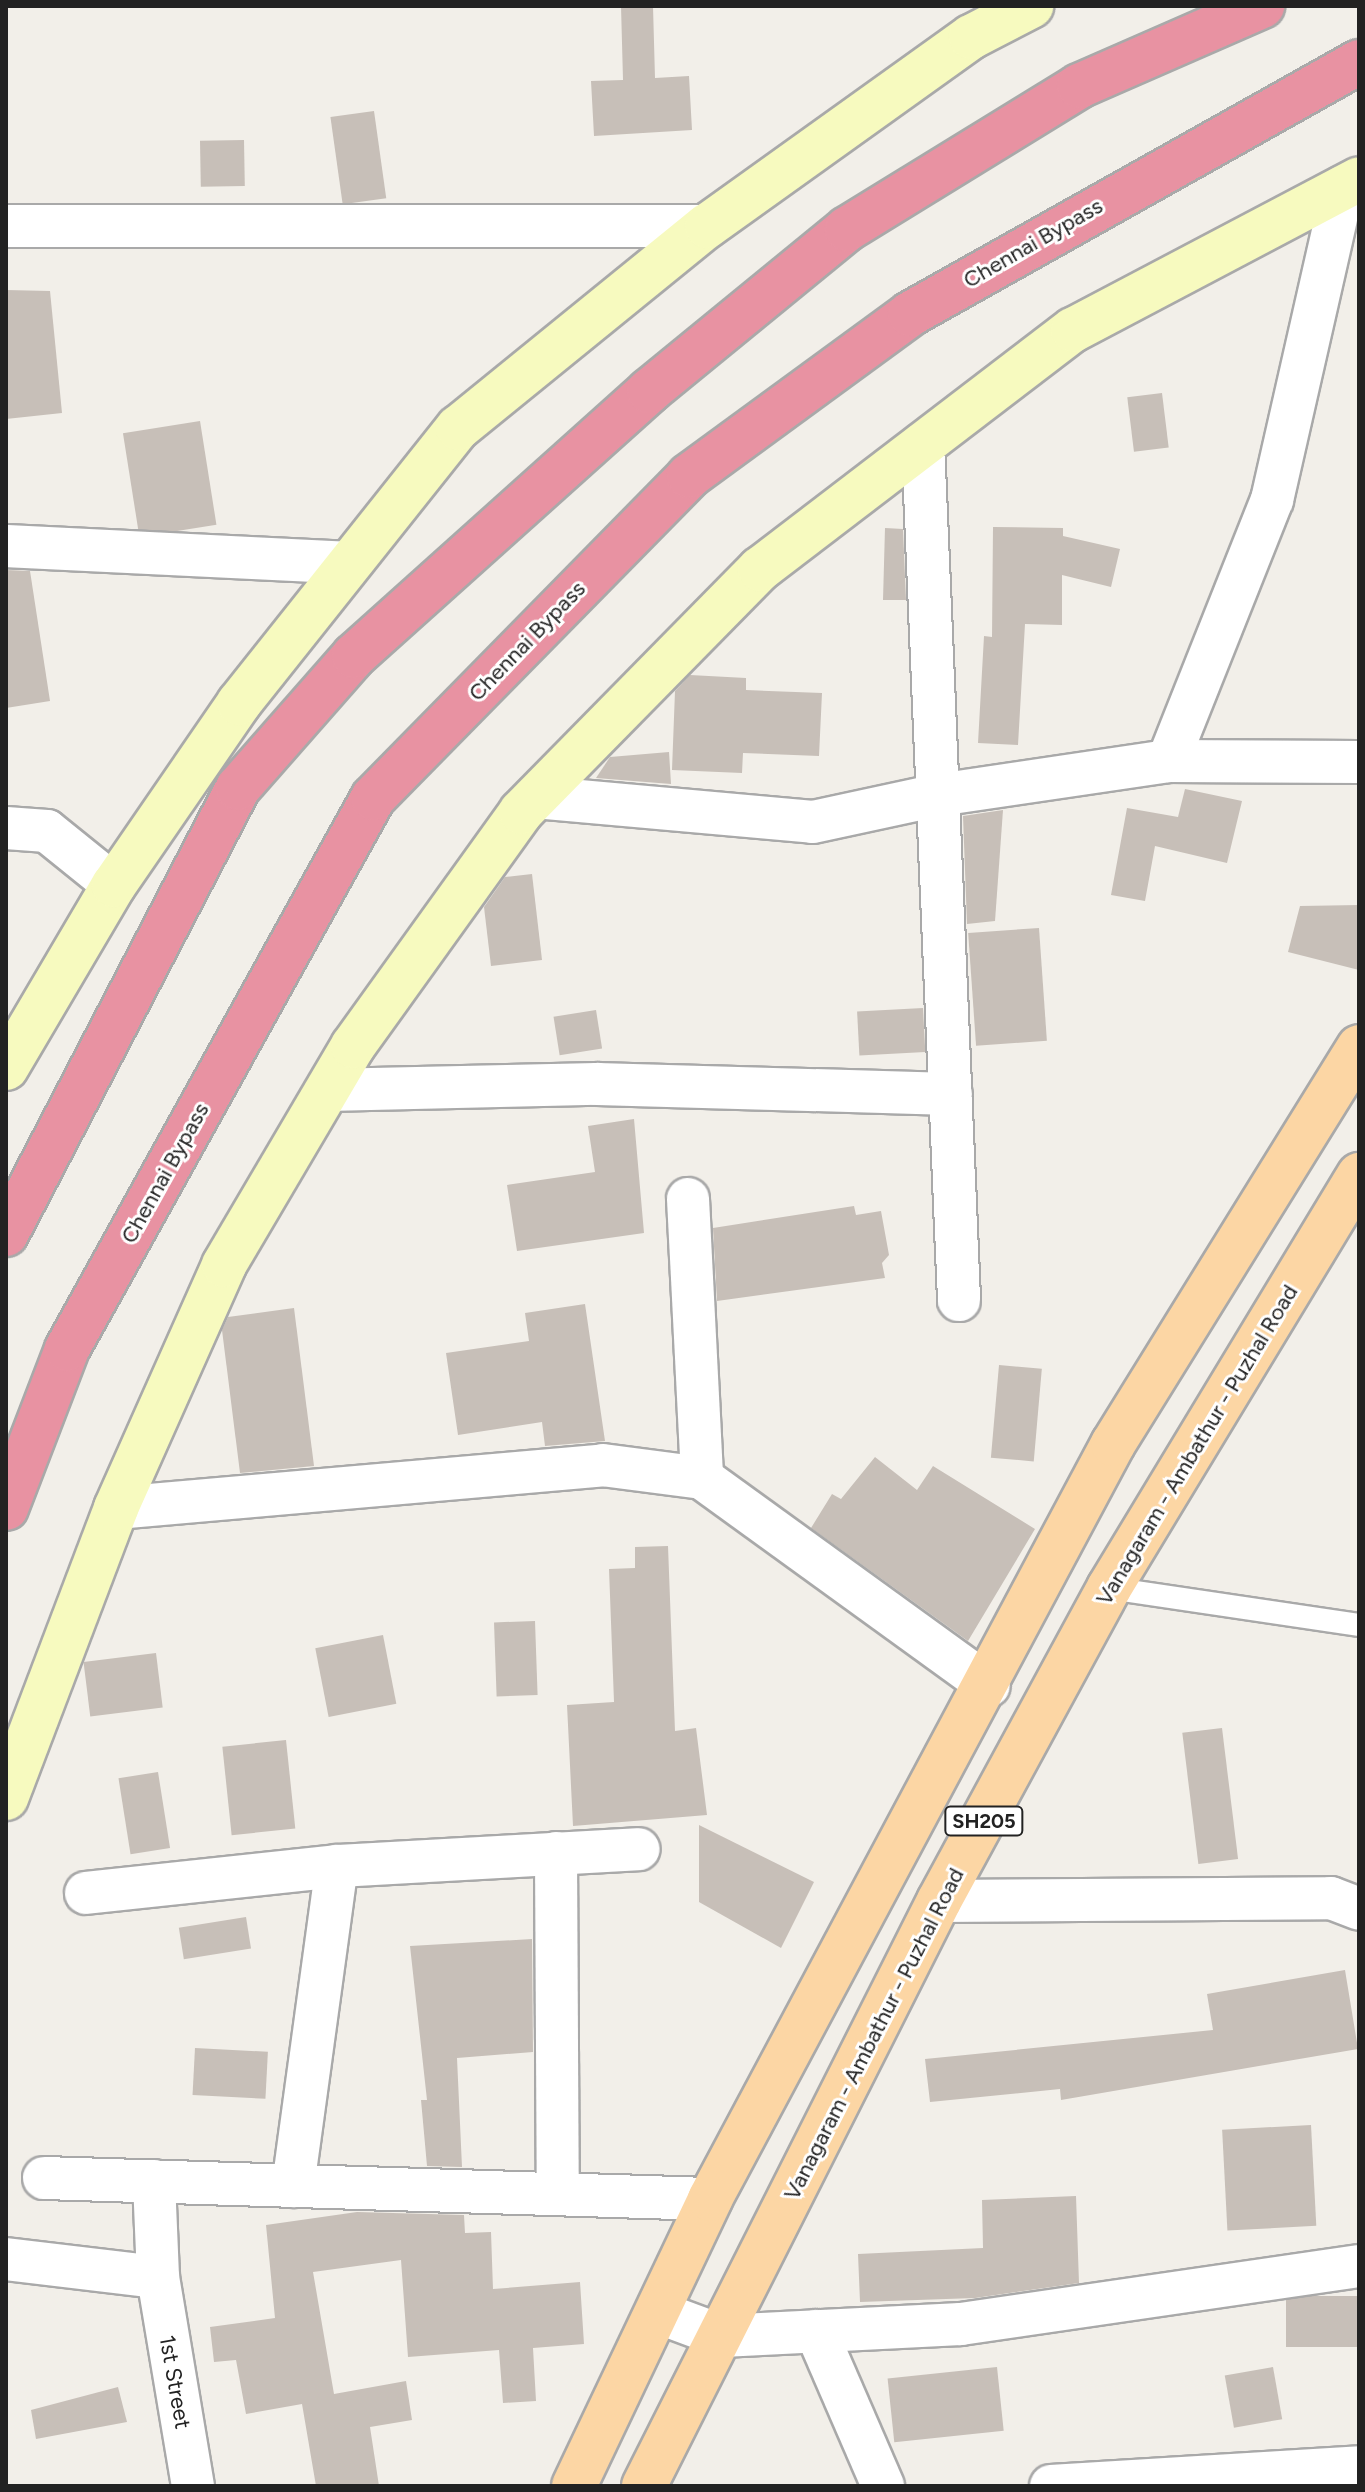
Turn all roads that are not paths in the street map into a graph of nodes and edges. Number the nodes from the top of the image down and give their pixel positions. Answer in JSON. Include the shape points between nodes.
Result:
{"nodes":[{"id":1,"x":1031,"y":6,"type":"edge"},
{"id":2,"x":1262,"y":6,"type":"edge"},
{"id":3,"x":1359,"y":62,"type":"edge"},
{"id":4,"x":1351,"y":183,"type":"edge"},
{"id":5,"x":6,"y":226,"type":"edge"},
{"id":6,"x":707,"y":226,"type":"junction"},
{"id":7,"x":923,"y":444,"type":"junction"},
{"id":8,"x":6,"y":546,"type":"edge"},
{"id":9,"x":351,"y":563,"type":"junction"},
{"id":10,"x":1168,"y":761,"type":"junction"},
{"id":11,"x":1359,"y":762,"type":"edge"},
{"id":12,"x":938,"y":795,"type":"junction"},
{"id":13,"x":535,"y":797,"type":"junction"},
{"id":14,"x":6,"y":828,"type":"edge"},
{"id":15,"x":114,"y":885,"type":"junction"},
{"id":16,"x":1359,"y":1047,"type":"edge"},
{"id":17,"x":6,"y":1068,"type":"edge"},
{"id":18,"x":327,"y":1090,"type":"junction"},
{"id":19,"x":951,"y":1094,"type":"junction"},
{"id":20,"x":1359,"y":1175,"type":"edge"},
{"id":21,"x":688,"y":1199,"type":"dead end"},
{"id":22,"x":6,"y":1234,"type":"edge"},
{"id":23,"x":959,"y":1300,"type":"dead end"},
{"id":24,"x":702,"y":1478,"type":"junction"},
{"id":25,"x":6,"y":1508,"type":"edge"},
{"id":26,"x":116,"y":1508,"type":"junction"},
{"id":27,"x":1109,"y":1588,"type":"junction"},
{"id":28,"x":1359,"y":1625,"type":"edge"},
{"id":29,"x":989,"y":1686,"type":"junction"},
{"id":30,"x":6,"y":1798,"type":"edge"},
{"id":31,"x":639,"y":1849,"type":"dead end"},
{"id":32,"x":556,"y":1853,"type":"junction"},
{"id":33,"x":337,"y":1866,"type":"junction"},
{"id":34,"x":86,"y":1893,"type":"dead end"},
{"id":35,"x":939,"y":1901,"type":"junction"},
{"id":36,"x":1359,"y":1909,"type":"edge"},
{"id":37,"x":44,"y":2178,"type":"dead end"},
{"id":38,"x":154,"y":2181,"type":"junction"},
{"id":39,"x":293,"y":2186,"type":"junction"},
{"id":40,"x":558,"y":2194,"type":"junction"},
{"id":41,"x":710,"y":2199,"type":"junction"},
{"id":42,"x":6,"y":2259,"type":"edge"},
{"id":43,"x":1359,"y":2266,"type":"edge"},
{"id":44,"x":158,"y":2277,"type":"junction"},
{"id":45,"x":657,"y":2312,"type":"junction"},
{"id":46,"x":816,"y":2331,"type":"junction"},
{"id":47,"x":722,"y":2336,"type":"junction"},
{"id":48,"x":1359,"y":2467,"type":"edge"},
{"id":49,"x":193,"y":2486,"type":"edge"},
{"id":50,"x":574,"y":2486,"type":"edge"},
{"id":51,"x":644,"y":2486,"type":"edge"},
{"id":52,"x":883,"y":2486,"type":"edge"},
{"id":53,"x":1051,"y":2486,"type":"edge"}],
"edges":[{"from":1,"to":6,"type":"street","via":[[971,37]]},
{"from":2,"to":22,"type":"highway","via":[[1079,86],[847,229],[649,391],[354,656],[238,788]]},
{"from":3,"to":25,"type":"highway","name":"Chennai Bypass","via":[[910,314],[689,476],[373,798],[67,1349]]},
{"from":4,"to":7,"type":"street","via":[[1073,330]]},
{"from":4,"to":10,"type":"street","via":[[1272,500]]},
{"from":5,"to":6,"type":"street"},
{"from":6,"to":9,"type":"street","via":[[458,428]]},
{"from":7,"to":12,"type":"street"},
{"from":7,"to":13,"type":"street","via":[[760,569]]},
{"from":8,"to":9,"type":"street"},
{"from":9,"to":15,"type":"street","via":[[239,703]]},
{"from":10,"to":11,"type":"street"},
{"from":10,"to":12,"type":"street"},
{"from":12,"to":13,"type":"street","via":[[813,822]]},
{"from":12,"to":19,"type":"street"},
{"from":13,"to":18,"type":"street"},
{"from":14,"to":15,"type":"street","via":[[47,831]]},
{"from":15,"to":17,"type":"street"},
{"from":16,"to":29,"type":"main road","via":[[1113,1444]]},
{"from":18,"to":19,"type":"street","via":[[597,1084]]},
{"from":18,"to":26,"type":"street","via":[[224,1265]]},
{"from":19,"to":23,"type":"street"},
{"from":20,"to":27,"type":"main road","name":"Vanagaram - Ambathur - Puzhal Road","number":"SH205"},
{"from":21,"to":24,"type":"street"},
{"from":24,"to":26,"type":"street","via":[[603,1465]]},
{"from":24,"to":29,"type":"street"},
{"from":26,"to":30,"type":"street"},
{"from":27,"to":28,"type":"lane"},
{"from":27,"to":35,"type":"main road","name":"Vanagaram - Ambathur - Puzhal Road","number":"SH205"},
{"from":29,"to":41,"type":"main road"},
{"from":31,"to":32,"type":"street"},
{"from":32,"to":33,"type":"street"},
{"from":32,"to":40,"type":"street"},
{"from":33,"to":34,"type":"street"},
{"from":33,"to":39,"type":"street"},
{"from":35,"to":36,"type":"street","via":[[1331,1898]]},
{"from":35,"to":47,"type":"main road","name":"Vanagaram - Ambathur - Puzhal Road","number":"SH205"},
{"from":37,"to":38,"type":"street"},
{"from":38,"to":39,"type":"street"},
{"from":38,"to":44,"type":"street","name":"1st Street"},
{"from":39,"to":40,"type":"street"},
{"from":40,"to":41,"type":"street"},
{"from":41,"to":45,"type":"main road"},
{"from":42,"to":44,"type":"street"},
{"from":43,"to":46,"type":"street","via":[[961,2324]]},
{"from":44,"to":49,"type":"street","name":"1st Street"},
{"from":45,"to":47,"type":"street"},
{"from":45,"to":50,"type":"main road"},
{"from":46,"to":47,"type":"street"},
{"from":46,"to":52,"type":"street"},
{"from":47,"to":51,"type":"main road","name":"Vanagaram - Ambathur - Puzhal Road","number":"SH205"},
{"from":48,"to":53,"type":"street"}]}
